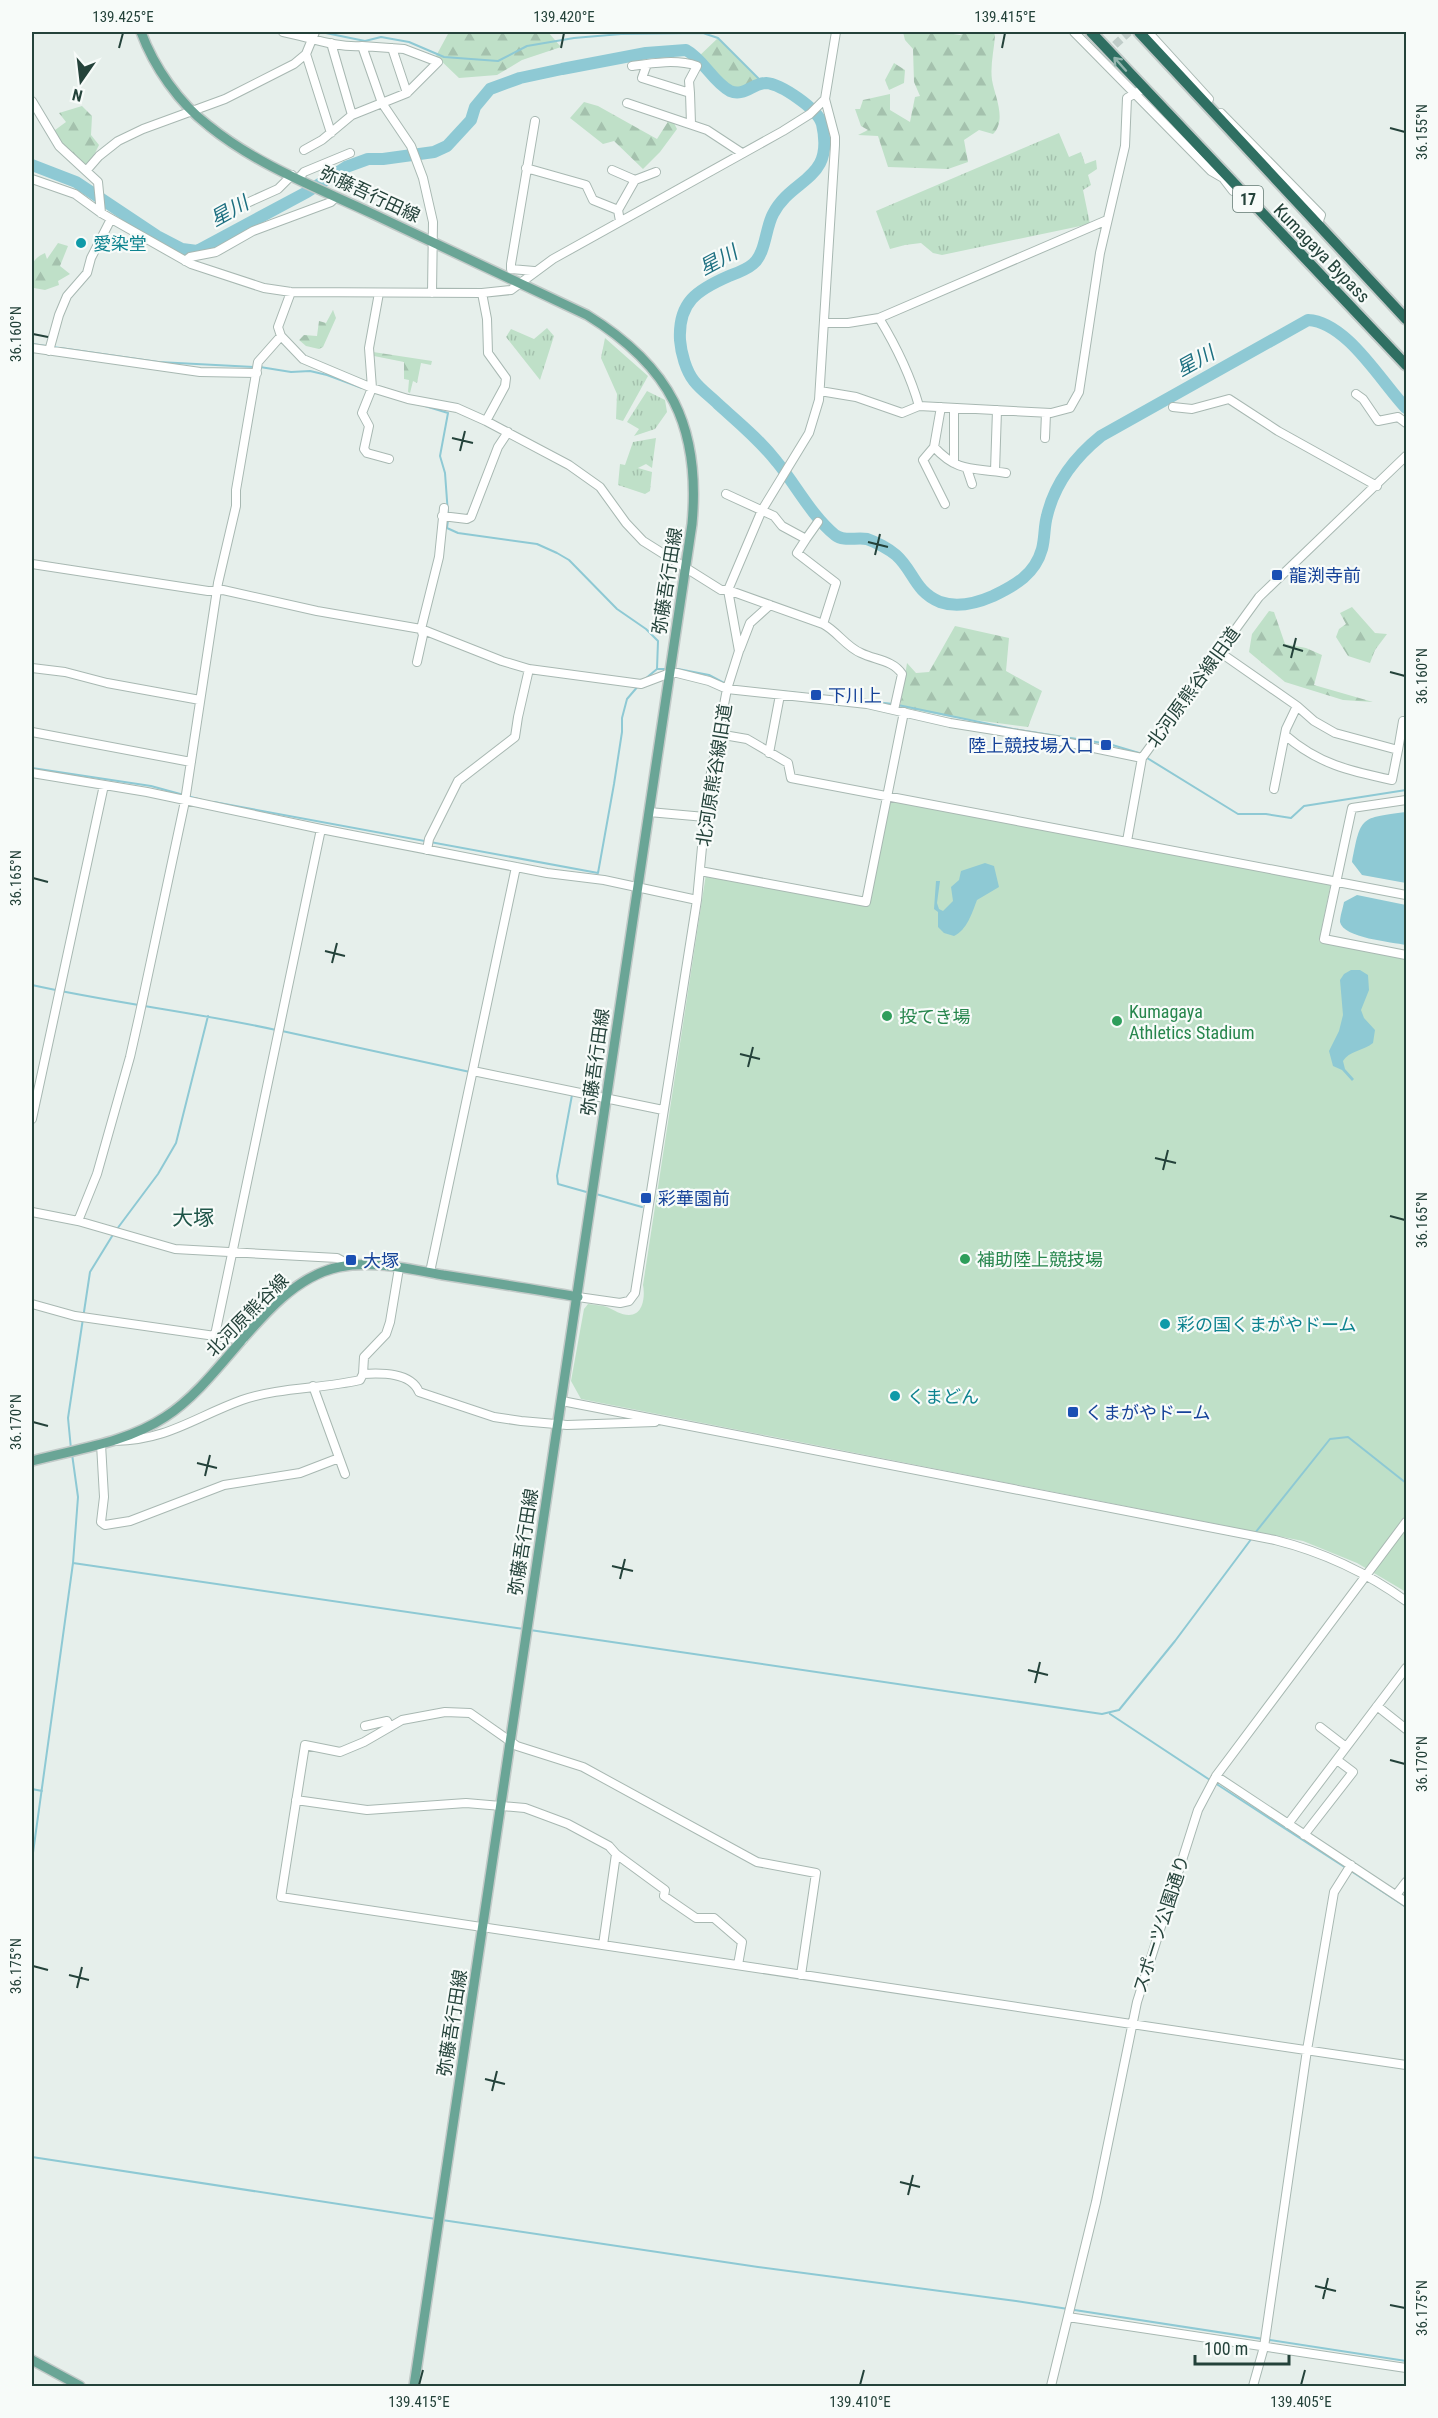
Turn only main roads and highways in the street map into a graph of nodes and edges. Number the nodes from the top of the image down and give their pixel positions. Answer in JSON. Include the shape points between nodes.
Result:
{"nodes":[{"id":1,"x":141,"y":32,"type":"edge"},
{"id":2,"x":1091,"y":32,"type":"edge"},
{"id":3,"x":1139,"y":32,"type":"edge"},
{"id":4,"x":1388,"y":300,"type":"junction"},
{"id":5,"x":1407,"y":319,"type":"edge"},
{"id":6,"x":1407,"y":328,"type":"edge"},
{"id":7,"x":1407,"y":365,"type":"edge"},
{"id":8,"x":578,"y":1297,"type":"junction"},
{"id":9,"x":33,"y":1459,"type":"edge"},
{"id":10,"x":32,"y":2360,"type":"edge"},
{"id":11,"x":80,"y":2386,"type":"edge"},
{"id":12,"x":414,"y":2386,"type":"edge"}],
"edges":[{"from":1,"to":8,"type":"main road","name":"弥藤吾行田線","via":[[166,78],[192,111],[225,138],[297,178],[586,315],[614,332],[650,364],[683,423],[690,444],[695,499]]},
{"from":7,"to":2,"type":"highway","name":"Kumagaya Bypass","number":"17","one_way":true,"via":[[1139,91]]},
{"from":3,"to":4,"type":"highway","name":"Kumagaya Bypass","number":"17"},
{"from":4,"to":5,"type":"highway","name":"Kumagaya Bypass","number":"17"},
{"from":4,"to":6,"type":"highway"},
{"from":8,"to":9,"type":"main road","name":"北河原熊谷線","via":[[376,1265],[350,1265],[326,1271],[291,1290],[198,1390],[149,1426],[101,1444]]},
{"from":8,"to":12,"type":"main road","name":"弥藤吾行田線"},
{"from":10,"to":11,"type":"main road"}]}
